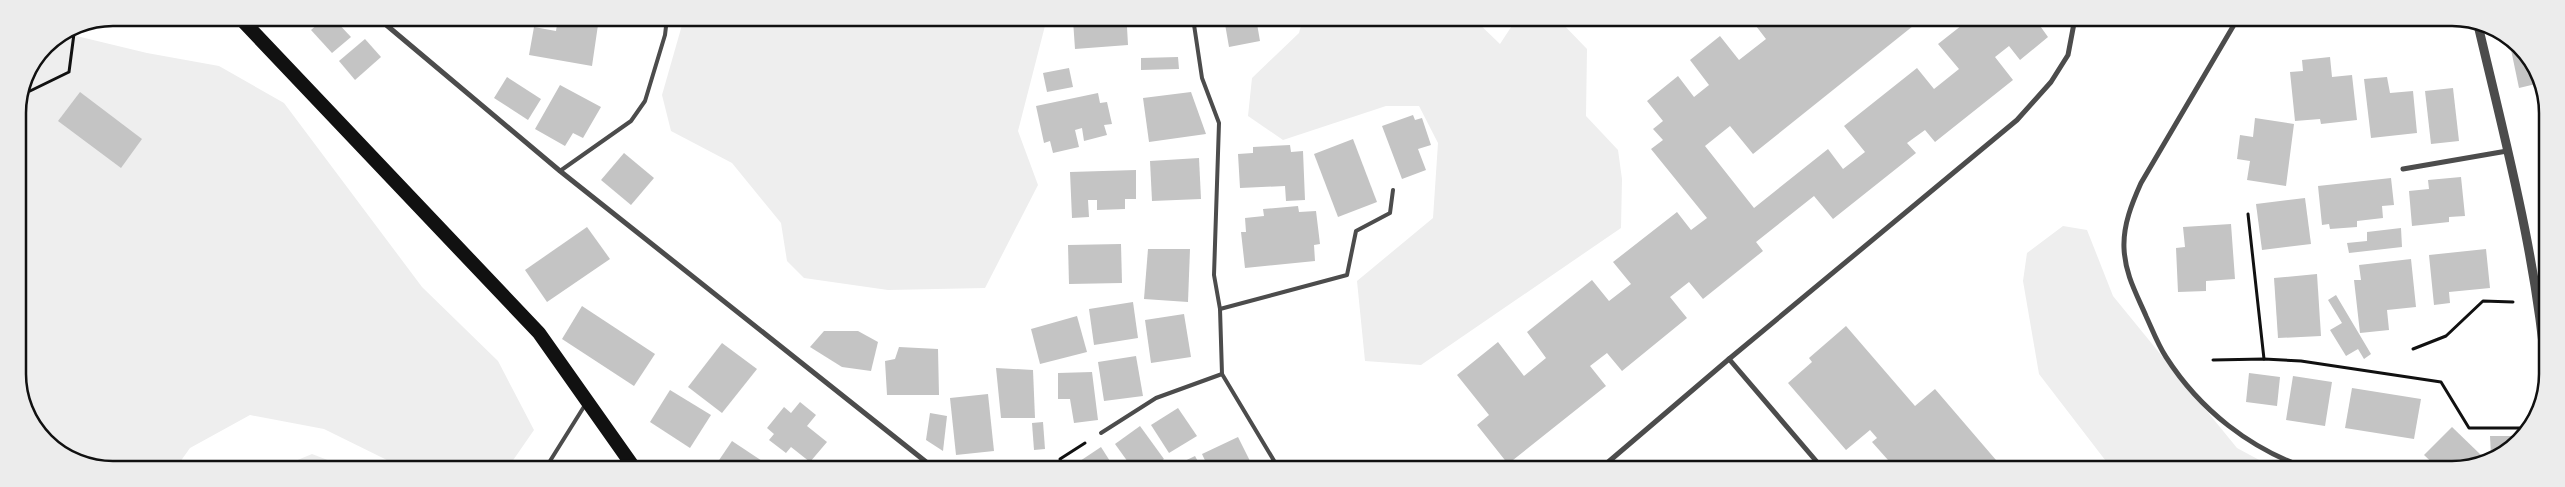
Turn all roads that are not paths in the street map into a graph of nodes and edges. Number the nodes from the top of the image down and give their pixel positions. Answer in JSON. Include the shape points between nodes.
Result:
{"nodes":[{"id":1,"x":248,"y":26,"type":"edge"},
{"id":2,"x":388,"y":26,"type":"edge"},
{"id":3,"x":666,"y":26,"type":"edge"},
{"id":4,"x":1194,"y":26,"type":"edge"},
{"id":5,"x":2073,"y":26,"type":"edge"},
{"id":6,"x":2233,"y":26,"type":"edge"},
{"id":7,"x":2479,"y":31,"type":"edge"},
{"id":8,"x":2507,"y":151,"type":"junction"},
{"id":9,"x":2403,"y":169,"type":"dead end"},
{"id":10,"x":560,"y":171,"type":"junction"},
{"id":11,"x":1393,"y":190,"type":"dead end"},
{"id":12,"x":2539,"y":302,"type":"edge"},
{"id":13,"x":1220,"y":309,"type":"junction"},
{"id":14,"x":1729,"y":359,"type":"junction"},
{"id":15,"x":1222,"y":374,"type":"junction"},
{"id":16,"x":588,"y":401,"type":"junction"},
{"id":17,"x":1101,"y":433,"type":"road end"},
{"id":18,"x":550,"y":461,"type":"edge"},
{"id":19,"x":629,"y":461,"type":"edge"},
{"id":20,"x":926,"y":461,"type":"edge"},
{"id":21,"x":1274,"y":461,"type":"edge"},
{"id":22,"x":1609,"y":461,"type":"edge"},
{"id":23,"x":1816,"y":461,"type":"edge"},
{"id":24,"x":2287,"y":461,"type":"edge"}],
"edges":[{"from":1,"to":16,"type":"highway","via":[[539,333]]},
{"from":2,"to":10,"type":"street"},
{"from":3,"to":10,"type":"lane","via":[[645,101],[632,121]]},
{"from":4,"to":13,"type":"lane","via":[[1202,78],[1219,123],[1214,276]]},
{"from":5,"to":14,"type":"street","via":[[2068,55],[2051,82],[2017,120]]},
{"from":6,"to":24,"type":"street","via":[[2141,183],[2132,204],[2124,246],[2126,273],[2165,355],[2188,388],[2213,414],[2251,443]]},
{"from":7,"to":8,"type":"street"},
{"from":8,"to":9,"type":"street"},
{"from":8,"to":12,"type":"street"},
{"from":10,"to":20,"type":"street"},
{"from":11,"to":13,"type":"lane","via":[[1390,213],[1356,231],[1346,275]]},
{"from":13,"to":15,"type":"lane"},
{"from":14,"to":22,"type":"street"},
{"from":14,"to":23,"type":"street"},
{"from":15,"to":17,"type":"lane","via":[[1156,398]]},
{"from":15,"to":21,"type":"lane"},
{"from":16,"to":18,"type":"lane"},
{"from":16,"to":19,"type":"highway"}]}
